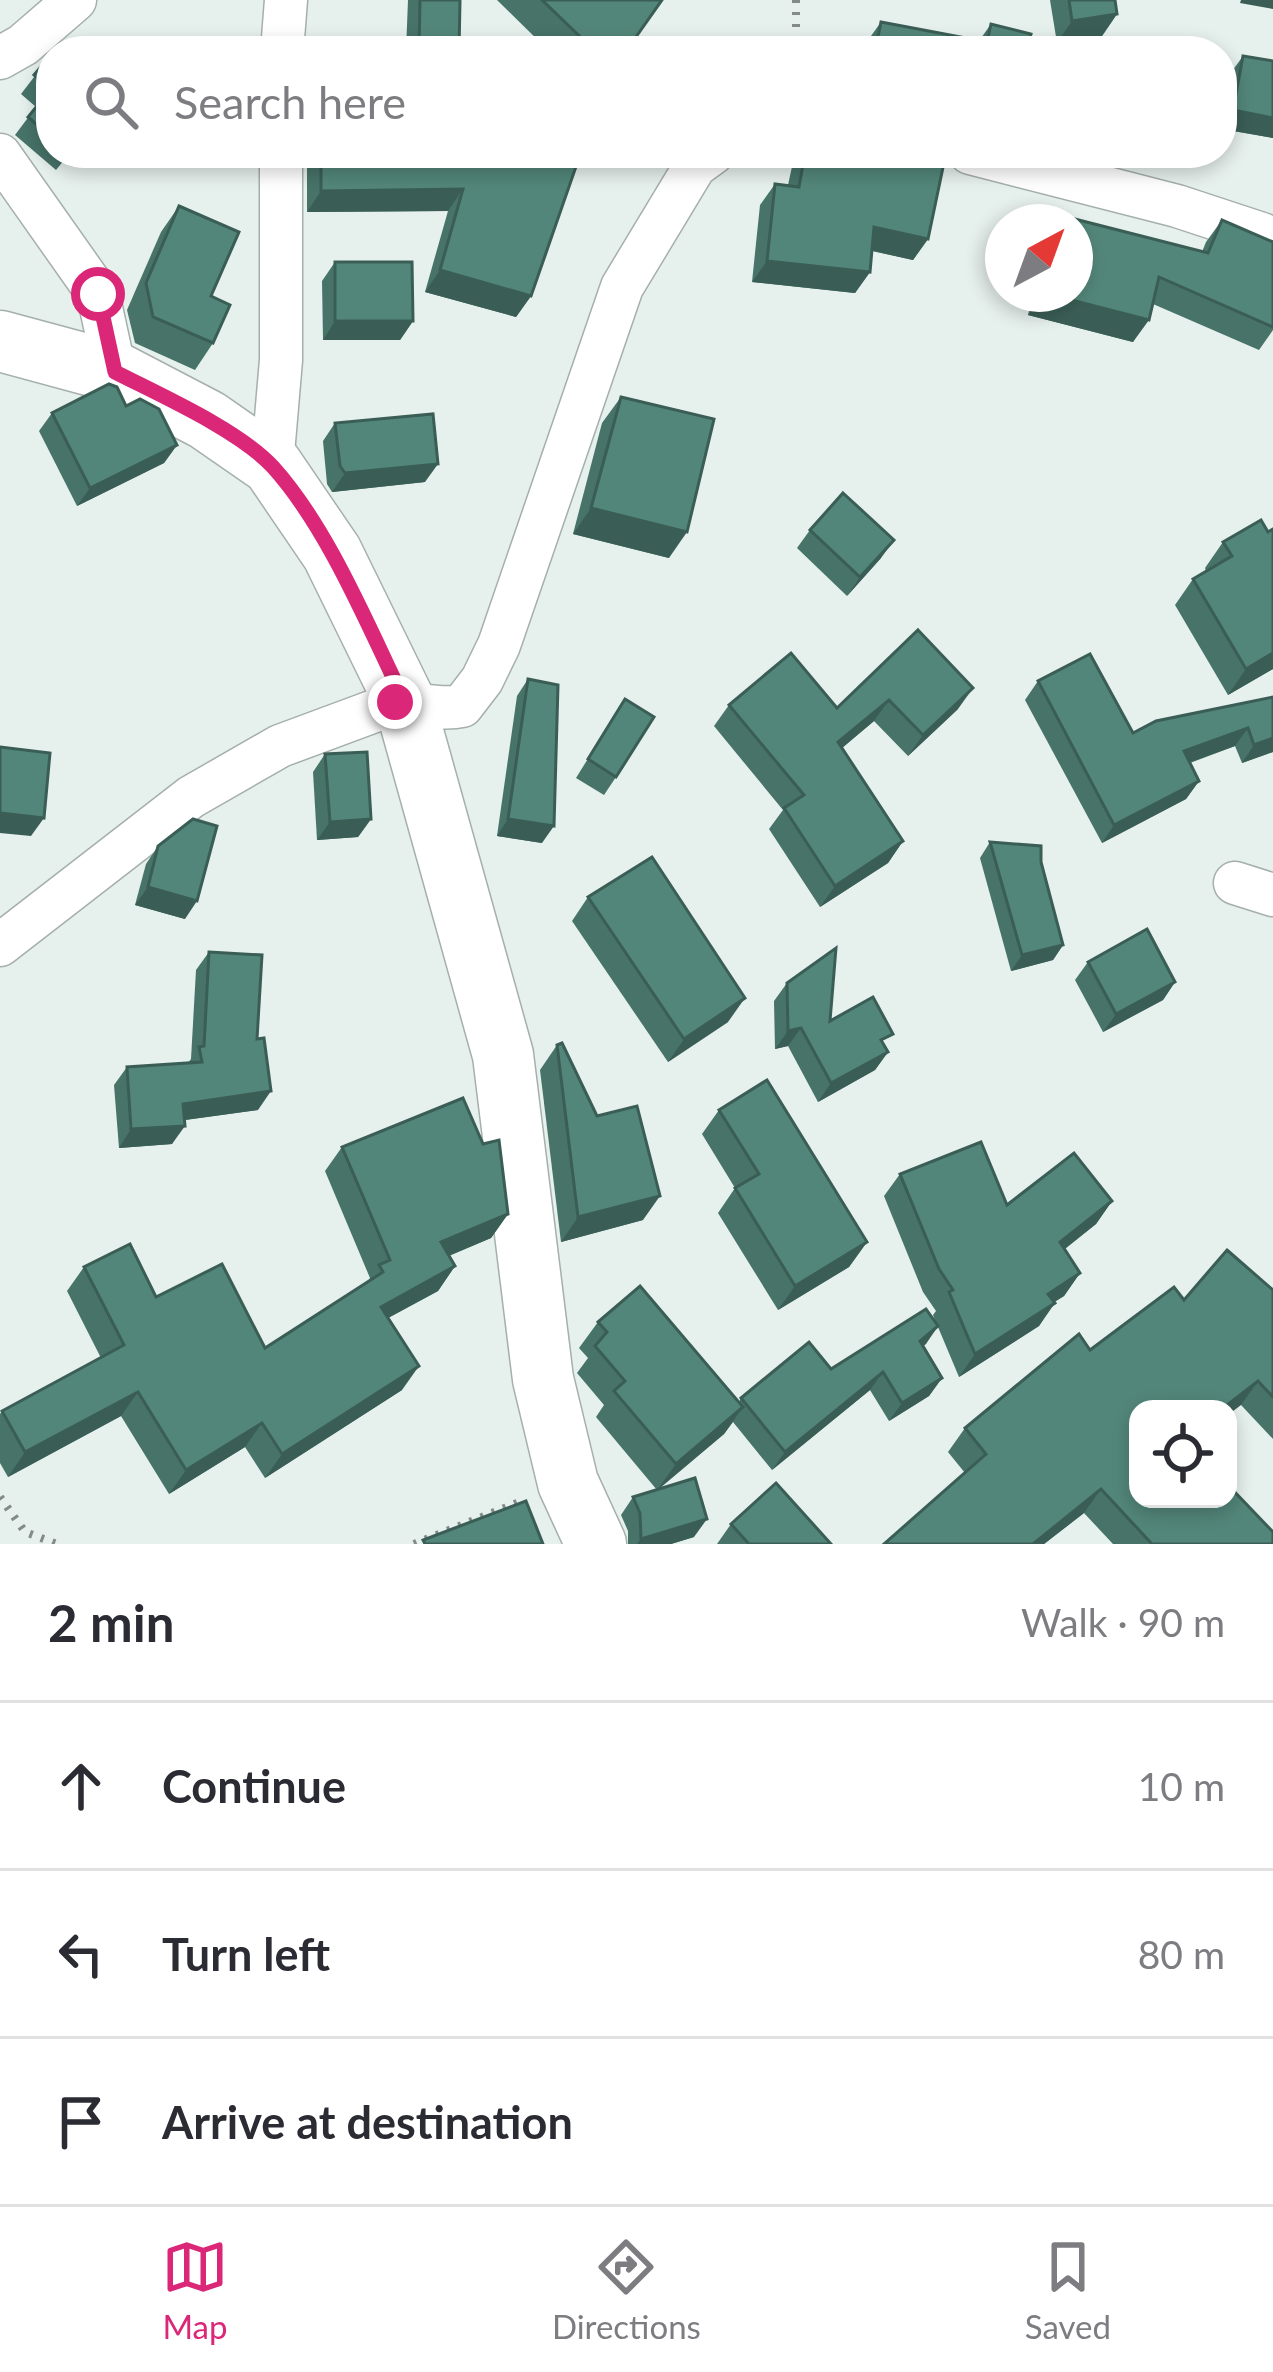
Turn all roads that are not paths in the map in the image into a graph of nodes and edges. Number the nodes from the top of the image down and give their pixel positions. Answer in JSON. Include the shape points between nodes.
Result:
{"nodes":[{"id":1,"x":75,"y":0,"type":"edge"},
{"id":2,"x":286,"y":0,"type":"edge"},
{"id":3,"x":283,"y":36,"type":"edge"},
{"id":4,"x":0,"y":58,"type":"edge"},
{"id":5,"x":0,"y":155,"type":"edge"},
{"id":6,"x":281,"y":168,"type":"edge"},
{"id":7,"x":693,"y":168,"type":"edge"},
{"id":8,"x":1029,"y":168,"type":"edge"},
{"id":9,"x":1262,"y":234,"type":"edge"},
{"id":10,"x":0,"y":341,"type":"edge"},
{"id":11,"x":115,"y":372,"type":"junction"},
{"id":12,"x":272,"y":465,"type":"junction"},
{"id":13,"x":404,"y":700,"type":"junction"},
{"id":14,"x":0,"y":945,"type":"edge"},
{"id":15,"x":596,"y":1544,"type":"edge"}],
"edges":[{"from":1,"to":4,"type":"street"},
{"from":2,"to":3,"type":"street"},
{"from":5,"to":11,"type":"street","via":[[98,294]]},
{"from":6,"to":12,"type":"street"},
{"from":7,"to":13,"type":"street","via":[[622,286],[482,680],[462,706],[441,711]]},
{"from":8,"to":9,"type":"street"},
{"from":10,"to":11,"type":"street"},
{"from":11,"to":12,"type":"street"},
{"from":12,"to":13,"type":"street","via":[[332,553]]},
{"from":13,"to":14,"type":"street","via":[[280,746],[190,797]]},
{"from":13,"to":15,"type":"street","via":[[503,1054],[543,1379],[568,1483]]}]}
